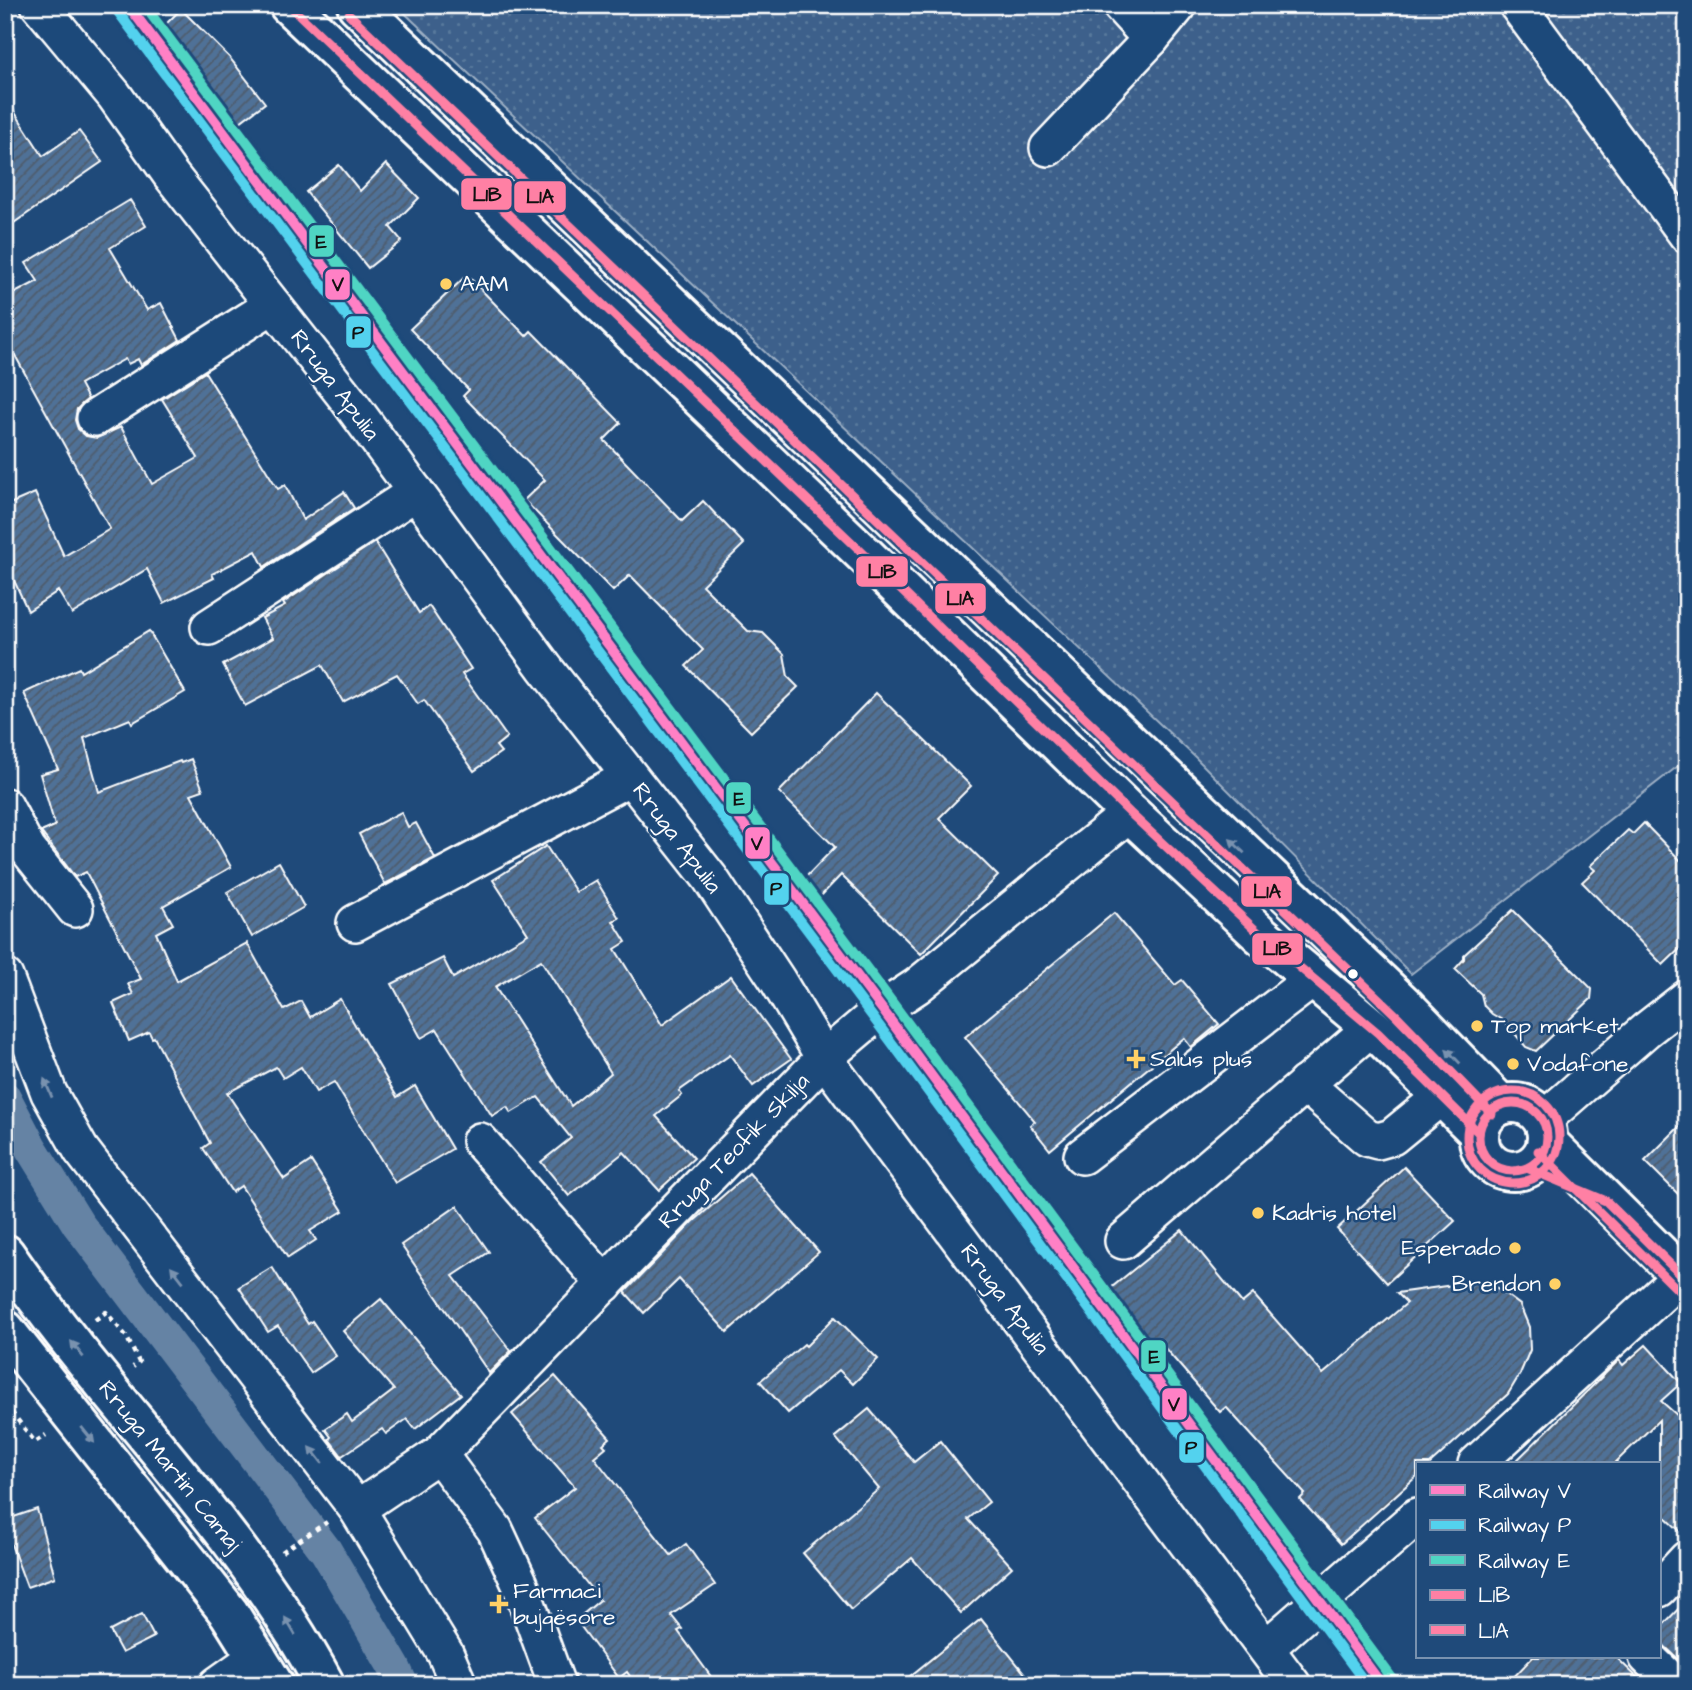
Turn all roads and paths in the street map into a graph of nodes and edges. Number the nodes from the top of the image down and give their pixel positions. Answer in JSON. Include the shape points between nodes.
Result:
{"nodes":[{"id":1,"x":40,"y":5,"type":"edge"},
{"id":2,"x":289,"y":5,"type":"edge"},
{"id":3,"x":357,"y":5,"type":"edge"},
{"id":4,"x":1120,"y":5,"type":"edge"},
{"id":5,"x":1179,"y":5,"type":"edge"},
{"id":6,"x":1517,"y":5,"type":"edge"},
{"id":7,"x":1151,"y":39,"type":"junction"},
{"id":8,"x":1048,"y":148,"type":"dead end"},
{"id":9,"x":1687,"y":235,"type":"edge"},
{"id":10,"x":273,"y":305,"type":"junction"},
{"id":11,"x":95,"y":418,"type":"dead end"},
{"id":12,"x":416,"y":492,"type":"junction"},
{"id":13,"x":209,"y":627,"type":"dead end"},
{"id":14,"x":630,"y":777,"type":"junction"},
{"id":15,"x":5,"y":806,"type":"edge"},
{"id":16,"x":1130,"y":813,"type":"junction"},
{"id":17,"x":16,"y":856,"type":"edge"},
{"id":18,"x":75,"y":909,"type":"dead end"},
{"id":19,"x":355,"y":923,"type":"dead end"},
{"id":20,"x":5,"y":977,"type":"edge"},
{"id":21,"x":1313,"y":979,"type":"junction"},
{"id":22,"x":1687,"y":998,"type":"edge"},
{"id":23,"x":1371,"y":1028,"type":"junction"},
{"id":24,"x":824,"y":1058,"type":"junction"},
{"id":25,"x":1305,"y":1084,"type":"junction"},
{"id":26,"x":1442,"y":1096,"type":"junction"},
{"id":27,"x":1490,"y":1119,"type":"junction"},
{"id":28,"x":480,"y":1141,"type":"dead end"},
{"id":29,"x":1539,"y":1143,"type":"junction"},
{"id":30,"x":1082,"y":1156,"type":"dead end"},
{"id":31,"x":1123,"y":1241,"type":"dead end"},
{"id":32,"x":5,"y":1254,"type":"edge"},
{"id":33,"x":1684,"y":1279,"type":"edge"},
{"id":34,"x":605,"y":1284,"type":"junction"},
{"id":35,"x":8,"y":1341,"type":"edge"},
{"id":36,"x":439,"y":1454,"type":"junction"},
{"id":37,"x":1478,"y":1462,"type":"edge"},
{"id":38,"x":342,"y":1515,"type":"junction"},
{"id":39,"x":1416,"y":1517,"type":"edge"},
{"id":40,"x":278,"y":1555,"type":"dead end"},
{"id":41,"x":1687,"y":1559,"type":"edge"},
{"id":42,"x":1660,"y":1587,"type":"edge"},
{"id":43,"x":1266,"y":1648,"type":"junction"},
{"id":44,"x":1648,"y":1658,"type":"edge"},
{"id":45,"x":266,"y":1671,"type":"edge"},
{"id":46,"x":217,"y":1685,"type":"edge"},
{"id":47,"x":325,"y":1685,"type":"edge"},
{"id":48,"x":459,"y":1685,"type":"edge"},
{"id":49,"x":557,"y":1685,"type":"edge"},
{"id":50,"x":1293,"y":1685,"type":"edge"},
{"id":51,"x":1676,"y":1685,"type":"edge"}],
"edges":[{"from":1,"to":10,"type":"street","name":"Rruga Apulia"},
{"from":2,"to":16,"type":"main road"},
{"from":27,"to":3,"type":"main road","one_way":true,"via":[[1396,998]]},
{"from":4,"to":7,"type":"street"},
{"from":5,"to":7,"type":"street"},
{"from":6,"to":9,"type":"street"},
{"from":7,"to":8,"type":"street"},
{"from":10,"to":11,"type":"street"},
{"from":10,"to":12,"type":"street","name":"Rruga Apulia"},
{"from":12,"to":13,"type":"street"},
{"from":12,"to":14,"type":"street","name":"Rruga Apulia"},
{"from":14,"to":19,"type":"street"},
{"from":14,"to":24,"type":"street","name":"Rruga Apulia","via":[[710,878]]},
{"from":15,"to":17,"type":"street"},
{"from":16,"to":21,"type":"main road"},
{"from":16,"to":24,"type":"street","name":"Rruga Teofik Skilja"},
{"from":17,"to":18,"type":"street"},
{"from":38,"to":20,"type":"street","one_way":true,"via":[[82,1150],[49,1093]]},
{"from":21,"to":23,"type":"main road"},
{"from":21,"to":30,"type":"street"},
{"from":22,"to":29,"type":"street","via":[[1646,1030]]},
{"from":23,"to":25,"type":"street"},
{"from":23,"to":26,"type":"main road"},
{"from":24,"to":34,"type":"street","name":"Rruga Teofik Skilja"},
{"from":24,"to":43,"type":"street","name":"Rruga Apulia"},
{"from":25,"to":26,"type":"street","via":[[1367,1138],[1378,1141],[1392,1137]]},
{"from":25,"to":31,"type":"street"},
{"from":26,"to":27,"type":"main road"},
{"from":27,"to":29,"type":"main road","via":[[1513,1103],[1525,1105],[1535,1111]]},
{"from":27,"to":29,"type":"main road","via":[[1480,1144],[1485,1156],[1503,1170],[1515,1171]]},
{"from":28,"to":34,"type":"street"},
{"from":29,"to":33,"type":"main road","via":[[1606,1201]]},
{"from":47,"to":32,"type":"main road","name":"Rruga Martin Camaj","one_way":true,"via":[[256,1574]]},
{"from":33,"to":37,"type":"street"},
{"from":34,"to":36,"type":"street","name":"Rruga Teofik Skilja"},
{"from":35,"to":45,"type":"main road","name":"Rruga Martin Camaj","one_way":true,"via":[[145,1504],[229,1613]]},
{"from":36,"to":38,"type":"street","name":"Rruga Teofik Skilja"},
{"from":36,"to":49,"type":"street","via":[[495,1530]]},
{"from":38,"to":40,"type":"path"},
{"from":38,"to":48,"type":"street","via":[[445,1653]]},
{"from":39,"to":43,"type":"street"},
{"from":41,"to":42,"type":"street"},
{"from":43,"to":50,"type":"street","name":"Rruga Apulia"},
{"from":44,"to":51,"type":"street"},
{"from":45,"to":46,"type":"street"}]}
